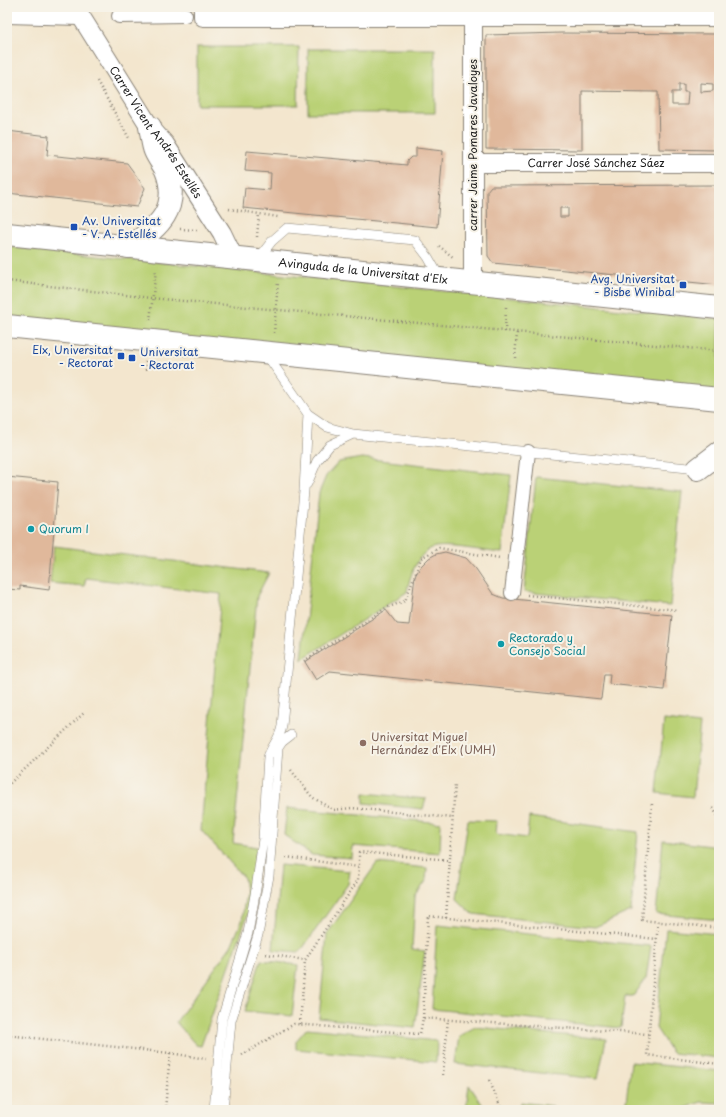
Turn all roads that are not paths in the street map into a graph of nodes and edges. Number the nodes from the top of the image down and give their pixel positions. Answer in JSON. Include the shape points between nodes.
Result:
{"nodes":[{"id":1,"x":77,"y":11,"type":"edge"},
{"id":2,"x":203,"y":12,"type":"edge"},
{"id":3,"x":473,"y":12,"type":"edge"},
{"id":4,"x":7,"y":14,"type":"edge"},
{"id":5,"x":185,"y":15,"type":"dead end"},
{"id":6,"x":119,"y":16,"type":"dead end"},
{"id":7,"x":719,"y":16,"type":"edge"},
{"id":8,"x":150,"y":127,"type":"junction"},
{"id":9,"x":719,"y":162,"type":"edge"},
{"id":10,"x":473,"y":163,"type":"junction"},
{"id":11,"x":7,"y":234,"type":"edge"},
{"id":12,"x":129,"y":247,"type":"junction"},
{"id":13,"x":234,"y":258,"type":"junction"},
{"id":14,"x":257,"y":260,"type":"junction"},
{"id":15,"x":441,"y":279,"type":"junction"},
{"id":16,"x":473,"y":283,"type":"junction"},
{"id":17,"x":719,"y":308,"type":"edge"},
{"id":18,"x":7,"y":326,"type":"edge"},
{"id":19,"x":269,"y":345,"type":"junction"},
{"id":20,"x":719,"y":399,"type":"edge"},
{"id":21,"x":308,"y":414,"type":"junction"},
{"id":22,"x":353,"y":434,"type":"junction"},
{"id":23,"x":528,"y":452,"type":"junction"},
{"id":24,"x":719,"y":453,"type":"edge"},
{"id":25,"x":698,"y":469,"type":"joint"},
{"id":26,"x":304,"y":491,"type":"junction"},
{"id":27,"x":512,"y":593,"type":"road end"},
{"id":28,"x":291,"y":735,"type":"dead end"},
{"id":29,"x":214,"y":1110,"type":"edge"},
{"id":30,"x":222,"y":1110,"type":"edge"}],
"edges":[{"from":1,"to":4,"type":"street"},
{"from":1,"to":8,"type":"street","name":"Carrer Vicent Andrés Estellés"},
{"from":2,"to":3,"type":"street"},
{"from":3,"to":7,"type":"street"},
{"from":3,"to":10,"type":"street","name":"carrer Jaime Pomares Javaloyes"},
{"from":5,"to":6,"type":"street"},
{"from":8,"to":12,"type":"highway","via":[[155,150],[166,171],[170,203],[164,217],[150,234]]},
{"from":8,"to":13,"type":"street","name":"Carrer Vicent Andrés Estellés","via":[[165,144],[222,233]]},
{"from":9,"to":10,"type":"street","name":"Carrer José Sánchez Sáez"},
{"from":10,"to":16,"type":"street","name":"carrer Jaime Pomares Javaloyes"},
{"from":11,"to":12,"type":"highway","name":"Avinguda de la Universitat d'Elx"},
{"from":12,"to":13,"type":"highway","name":"Avinguda de la Universitat d'Elx"},
{"from":13,"to":14,"type":"highway","name":"Avinguda de la Universitat d'Elx"},
{"from":14,"to":15,"type":"highway","name":"Avinguda de la Universitat d'Elx"},
{"from":14,"to":15,"type":"lane","via":[[272,241],[287,228],[415,240]]},
{"from":15,"to":16,"type":"highway","name":"Avinguda de la Universitat d'Elx"},
{"from":16,"to":17,"type":"highway","name":"Avinguda de la Universitat d'Elx"},
{"from":18,"to":19,"type":"highway"},
{"from":19,"to":20,"type":"highway"},
{"from":19,"to":21,"type":"lane"},
{"from":21,"to":22,"type":"lane","via":[[327,427]]},
{"from":21,"to":26,"type":"lane"},
{"from":22,"to":23,"type":"lane"},
{"from":22,"to":26,"type":"lane","via":[[330,445],[316,461]]},
{"from":23,"to":25,"type":"lane"},
{"from":23,"to":27,"type":"street"},
{"from":24,"to":25,"type":"highway"},
{"from":26,"to":29,"type":"lane","via":[[282,726],[268,757],[263,839],[256,890],[248,933],[222,1019]]},
{"from":28,"to":30,"type":"lane","via":[[278,748],[269,876],[258,935],[231,1021]]}]}
